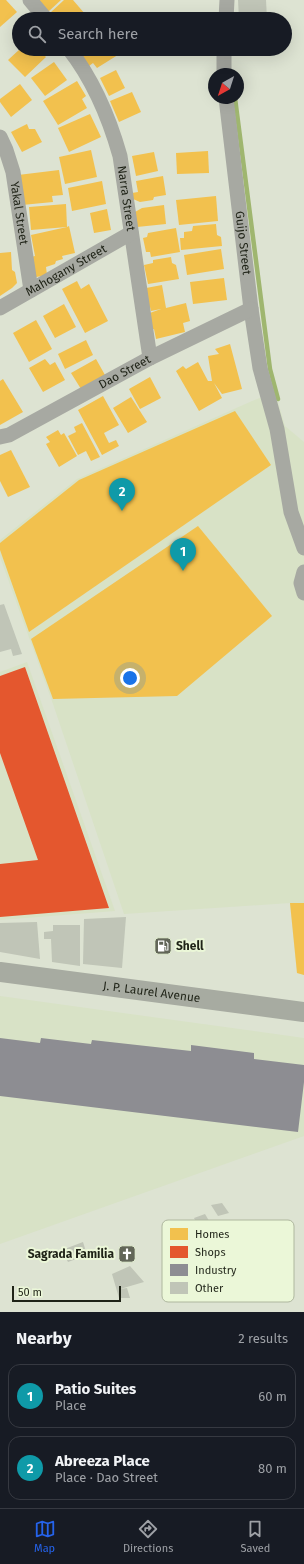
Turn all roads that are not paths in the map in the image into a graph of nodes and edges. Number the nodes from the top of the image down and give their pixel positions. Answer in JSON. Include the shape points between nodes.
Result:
{"nodes":[{"id":1,"x":30,"y":0,"type":"edge"},
{"id":2,"x":227,"y":0,"type":"edge"},
{"id":3,"x":40,"y":12,"type":"edge"},
{"id":4,"x":226,"y":12,"type":"edge"},
{"id":5,"x":74,"y":56,"type":"edge"},
{"id":6,"x":223,"y":56,"type":"edge"},
{"id":7,"x":224,"y":68,"type":"edge"},
{"id":8,"x":227,"y":104,"type":"edge"},
{"id":9,"x":0,"y":137,"type":"edge"},
{"id":10,"x":131,"y":233,"type":"junction"},
{"id":11,"x":31,"y":290,"type":"junction"},
{"id":12,"x":0,"y":308,"type":"edge"},
{"id":13,"x":251,"y":309,"type":"junction"},
{"id":14,"x":150,"y":358,"type":"junction"},
{"id":15,"x":0,"y":437,"type":"edge"},
{"id":16,"x":304,"y":548,"type":"edge"},
{"id":17,"x":304,"y":572,"type":"edge"},
{"id":18,"x":304,"y":593,"type":"edge"},
{"id":19,"x":0,"y":972,"type":"edge"},
{"id":20,"x":304,"y":1012,"type":"edge"}],
"edges":[{"from":1,"to":3,"type":"street"},
{"from":2,"to":4,"type":"street"},
{"from":5,"to":10,"type":"street","name":"Narra Street","via":[[89,78],[113,131],[120,156]]},
{"from":6,"to":7,"type":"street"},
{"from":8,"to":13,"type":"street","name":"Guijo Street"},
{"from":9,"to":11,"type":"street","name":"Yakal Street","via":[[13,172]]},
{"from":10,"to":11,"type":"street","name":"Mahogany Street"},
{"from":10,"to":14,"type":"street","name":"Narra Street"},
{"from":11,"to":12,"type":"street","name":"Mahogany Street"},
{"from":13,"to":14,"type":"street","name":"Dao Street"},
{"from":13,"to":16,"type":"street","name":"Guijo Street","via":[[265,387],[277,429],[291,512]]},
{"from":14,"to":15,"type":"street","name":"Dao Street","via":[[9,435]]},
{"from":17,"to":18,"type":"street","via":[[301,583]]},
{"from":19,"to":20,"type":"main road","name":"J. P. Laurel Avenue"}]}
